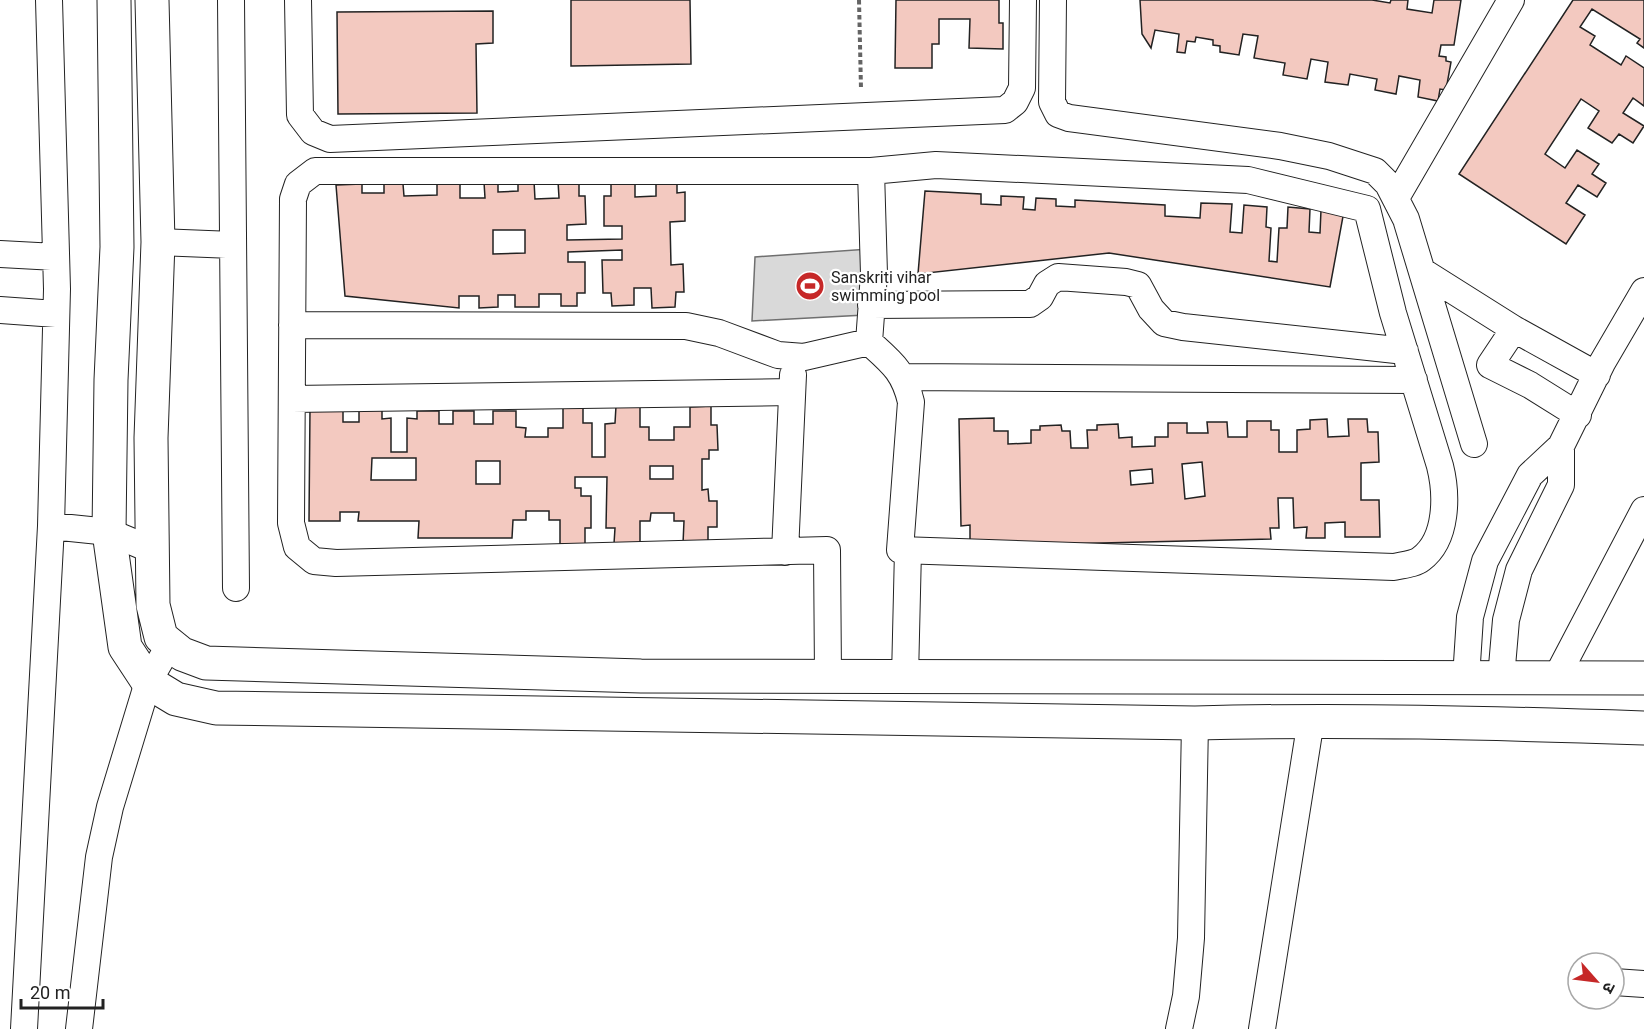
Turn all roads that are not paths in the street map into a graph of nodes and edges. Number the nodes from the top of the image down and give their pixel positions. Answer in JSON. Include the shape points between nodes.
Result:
{"nodes":[{"id":1,"x":49,"y":0,"type":"edge"},
{"id":2,"x":114,"y":0,"type":"edge"},
{"id":3,"x":152,"y":0,"type":"edge"},
{"id":4,"x":231,"y":0,"type":"edge"},
{"id":5,"x":286,"y":0,"type":"edge"},
{"id":6,"x":298,"y":0,"type":"edge"},
{"id":7,"x":1023,"y":0,"type":"edge"},
{"id":8,"x":1053,"y":0,"type":"edge"},
{"id":9,"x":1511,"y":0,"type":"edge"},
{"id":10,"x":871,"y":171,"type":"junction"},
{"id":11,"x":1396,"y":198,"type":"junction"},
{"id":12,"x":158,"y":242,"type":"junction"},
{"id":13,"x":233,"y":245,"type":"junction"},
{"id":14,"x":0,"y":254,"type":"edge"},
{"id":15,"x":56,"y":257,"type":"junction"},
{"id":16,"x":1422,"y":270,"type":"junction"},
{"id":17,"x":1644,"y":291,"type":"edge"},
{"id":18,"x":871,"y":305,"type":"junction"},
{"id":19,"x":0,"y":310,"type":"edge"},
{"id":20,"x":56,"y":314,"type":"junction"},
{"id":21,"x":1636,"y":319,"type":"edge"},
{"id":22,"x":292,"y":325,"type":"junction"},
{"id":23,"x":1514,"y":329,"type":"junction"},
{"id":24,"x":869,"y":342,"type":"junction"},
{"id":25,"x":1405,"y":351,"type":"junction"},
{"id":26,"x":794,"y":356,"type":"junction"},
{"id":27,"x":1597,"y":375,"type":"junction"},
{"id":28,"x":903,"y":377,"type":"junction"},
{"id":29,"x":1414,"y":380,"type":"junction"},
{"id":30,"x":792,"y":392,"type":"junction"},
{"id":31,"x":292,"y":399,"type":"junction"},
{"id":32,"x":1578,"y":415,"type":"junction"},
{"id":33,"x":1474,"y":444,"type":"dead end"},
{"id":34,"x":1561,"y":446,"type":"junction"},
{"id":35,"x":1644,"y":510,"type":"edge"},
{"id":36,"x":51,"y":526,"type":"junction"},
{"id":37,"x":109,"y":532,"type":"junction"},
{"id":38,"x":152,"y":550,"type":"junction"},
{"id":39,"x":908,"y":550,"type":"junction"},
{"id":40,"x":785,"y":552,"type":"junction"},
{"id":41,"x":236,"y":588,"type":"dead end"},
{"id":42,"x":170,"y":644,"type":"junction"},
{"id":43,"x":828,"y":676,"type":"junction"},
{"id":44,"x":905,"y":676,"type":"junction"},
{"id":45,"x":1466,"y":678,"type":"junction"},
{"id":46,"x":1501,"y":678,"type":"junction"},
{"id":47,"x":1556,"y":678,"type":"junction"},
{"id":48,"x":1644,"y":678,"type":"edge"},
{"id":49,"x":148,"y":682,"type":"junction"},
{"id":50,"x":1311,"y":720,"type":"junction"},
{"id":51,"x":1195,"y":723,"type":"junction"},
{"id":52,"x":1644,"y":728,"type":"edge"},
{"id":53,"x":1626,"y":983,"type":"edge"},
{"id":54,"x":1644,"y":984,"type":"edge"},
{"id":55,"x":24,"y":1029,"type":"edge"},
{"id":56,"x":79,"y":1029,"type":"edge"},
{"id":57,"x":1179,"y":1029,"type":"edge"},
{"id":58,"x":1262,"y":1029,"type":"edge"}],
"edges":[{"from":1,"to":15,"type":"street"},
{"from":2,"to":37,"type":"street","via":[[117,247]]},
{"from":3,"to":12,"type":"street"},
{"from":4,"to":13,"type":"street"},
{"from":5,"to":6,"type":"street"},
{"from":6,"to":7,"type":"street","via":[[300,115],[313,132],[330,139],[1005,110],[1015,102],[1022,88]]},
{"from":8,"to":11,"type":"street","via":[[1052,102],[1058,114],[1329,156],[1375,171]]},
{"from":9,"to":11,"type":"street"},
{"from":10,"to":18,"type":"street"},
{"from":10,"to":22,"type":"street","via":[[315,171],[298,184],[293,199]]},
{"from":10,"to":25,"type":"street","via":[[936,165],[1248,180],[1367,209]]},
{"from":11,"to":16,"type":"street"},
{"from":12,"to":13,"type":"street"},
{"from":12,"to":38,"type":"street","via":[[151,438]]},
{"from":13,"to":41,"type":"street"},
{"from":14,"to":15,"type":"street"},
{"from":15,"to":20,"type":"street"},
{"from":16,"to":23,"type":"street"},
{"from":16,"to":33,"type":"street"},
{"from":17,"to":21,"type":"street"},
{"from":18,"to":24,"type":"street"},
{"from":18,"to":25,"type":"street","via":[[1030,304],[1040,297],[1047,284],[1058,278],[1126,282],[1138,285],[1164,323]]},
{"from":19,"to":20,"type":"street"},
{"from":20,"to":36,"type":"street"},
{"from":21,"to":27,"type":"street"},
{"from":22,"to":26,"type":"street","via":[[686,326],[719,333],[778,355]]},
{"from":22,"to":31,"type":"street"},
{"from":23,"to":27,"type":"street"},
{"from":23,"to":32,"type":"street","via":[[1490,365]]},
{"from":24,"to":26,"type":"street"},
{"from":24,"to":28,"type":"street"},
{"from":25,"to":29,"type":"street"},
{"from":26,"to":30,"type":"street"},
{"from":27,"to":32,"type":"street"},
{"from":28,"to":29,"type":"street"},
{"from":28,"to":39,"type":"street","via":[[911,402],[900,550]]},
{"from":29,"to":39,"type":"street","via":[[1444,483],[1439,530],[1431,549],[1420,561],[1394,567]]},
{"from":30,"to":31,"type":"street"},
{"from":30,"to":40,"type":"street"},
{"from":31,"to":40,"type":"street","via":[[291,523],[297,547],[314,561]]},
{"from":32,"to":34,"type":"street"},
{"from":34,"to":45,"type":"street","via":[[1530,475],[1485,561],[1470,617]]},
{"from":34,"to":46,"type":"street","via":[[1561,485],[1519,570],[1506,620]]},
{"from":35,"to":47,"type":"street"},
{"from":36,"to":37,"type":"street"},
{"from":36,"to":55,"type":"street"},
{"from":37,"to":38,"type":"street"},
{"from":37,"to":49,"type":"street","via":[[125,647]]},
{"from":38,"to":42,"type":"street","via":[[153,605],[161,638]]},
{"from":39,"to":44,"type":"street"},
{"from":40,"to":43,"type":"street","via":[[827,550]]},
{"from":42,"to":43,"type":"street","via":[[182,654],[206,663],[641,676]]},
{"from":42,"to":49,"type":"street"},
{"from":43,"to":44,"type":"street"},
{"from":44,"to":45,"type":"street"},
{"from":45,"to":46,"type":"street"},
{"from":46,"to":47,"type":"street"},
{"from":47,"to":48,"type":"street"},
{"from":49,"to":51,"type":"street","via":[[176,699],[216,708]]},
{"from":49,"to":56,"type":"street","via":[[99,857]]},
{"from":50,"to":51,"type":"street"},
{"from":50,"to":52,"type":"street"},
{"from":50,"to":58,"type":"street"},
{"from":51,"to":57,"type":"street","via":[[1191,938]]},
{"from":53,"to":54,"type":"street"}]}
